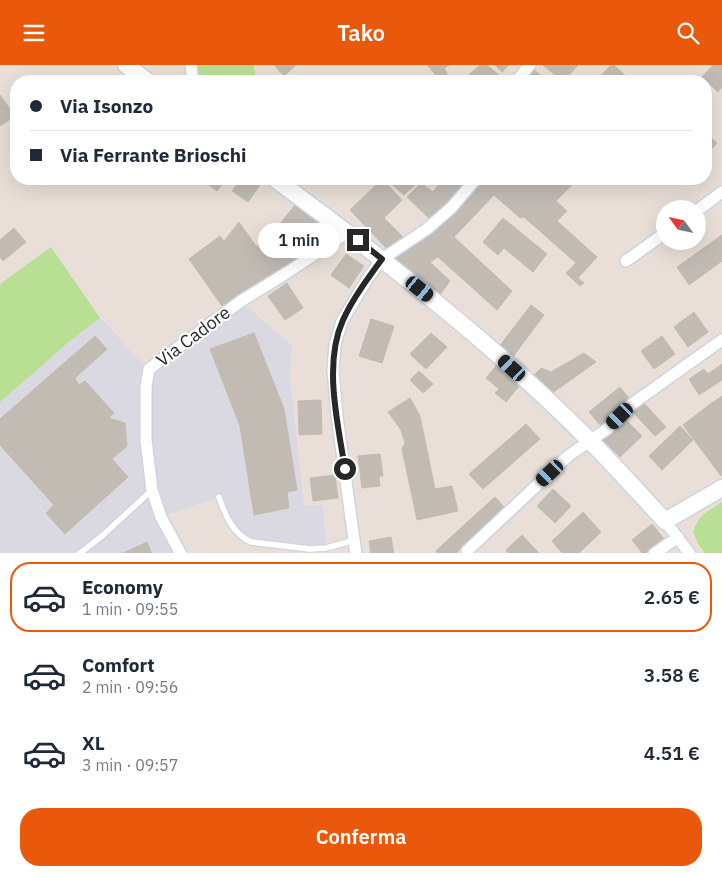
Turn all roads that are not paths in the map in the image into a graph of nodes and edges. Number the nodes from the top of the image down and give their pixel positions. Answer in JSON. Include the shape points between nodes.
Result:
{"nodes":[{"id":1,"x":126,"y":65,"type":"edge"},
{"id":2,"x":530,"y":65,"type":"edge"},
{"id":3,"x":139,"y":75,"type":"edge"},
{"id":4,"x":521,"y":75,"type":"edge"},
{"id":5,"x":283,"y":185,"type":"edge"},
{"id":6,"x":471,"y":185,"type":"edge"},
{"id":7,"x":722,"y":192,"type":"edge"},
{"id":8,"x":706,"y":205,"type":"edge"},
{"id":9,"x":346,"y":231,"type":"junction"},
{"id":10,"x":656,"y":239,"type":"edge"},
{"id":11,"x":382,"y":259,"type":"junction"},
{"id":12,"x":626,"y":261,"type":"dead end"},
{"id":13,"x":722,"y":340,"type":"edge"},
{"id":14,"x":590,"y":440,"type":"junction"},
{"id":15,"x":722,"y":489,"type":"edge"},
{"id":16,"x":152,"y":490,"type":"junction"},
{"id":17,"x":219,"y":497,"type":"dead end"},
{"id":18,"x":665,"y":521,"type":"junction"},
{"id":19,"x":678,"y":537,"type":"junction"},
{"id":20,"x":354,"y":540,"type":"junction"},
{"id":21,"x":467,"y":551,"type":"dead end"},
{"id":22,"x":79,"y":553,"type":"edge"},
{"id":23,"x":181,"y":553,"type":"edge"},
{"id":24,"x":356,"y":553,"type":"edge"},
{"id":25,"x":654,"y":553,"type":"edge"},
{"id":26,"x":690,"y":553,"type":"edge"}],
"edges":[{"from":1,"to":3,"type":"street"},
{"from":2,"to":4,"type":"street"},
{"from":5,"to":9,"type":"street"},
{"from":6,"to":11,"type":"street","via":[[427,229]]},
{"from":7,"to":8,"type":"street"},
{"from":9,"to":11,"type":"street"},
{"from":9,"to":16,"type":"street","name":"Via Cadore","via":[[217,317],[149,369],[146,439]]},
{"from":10,"to":12,"type":"street"},
{"from":11,"to":14,"type":"street","via":[[484,343]]},
{"from":11,"to":20,"type":"street","via":[[346,314],[335,344],[333,370],[337,416]]},
{"from":13,"to":14,"type":"street","via":[[632,404],[607,429]]},
{"from":14,"to":18,"type":"street"},
{"from":14,"to":21,"type":"street","via":[[568,456]]},
{"from":15,"to":18,"type":"street"},
{"from":16,"to":22,"type":"lane"},
{"from":16,"to":23,"type":"street","name":"Via Cadore","via":[[161,517]]},
{"from":17,"to":20,"type":"lane","via":[[233,526],[252,542],[310,549]]},
{"from":18,"to":19,"type":"street"},
{"from":19,"to":25,"type":"street"},
{"from":19,"to":26,"type":"street"},
{"from":20,"to":24,"type":"street"}]}
